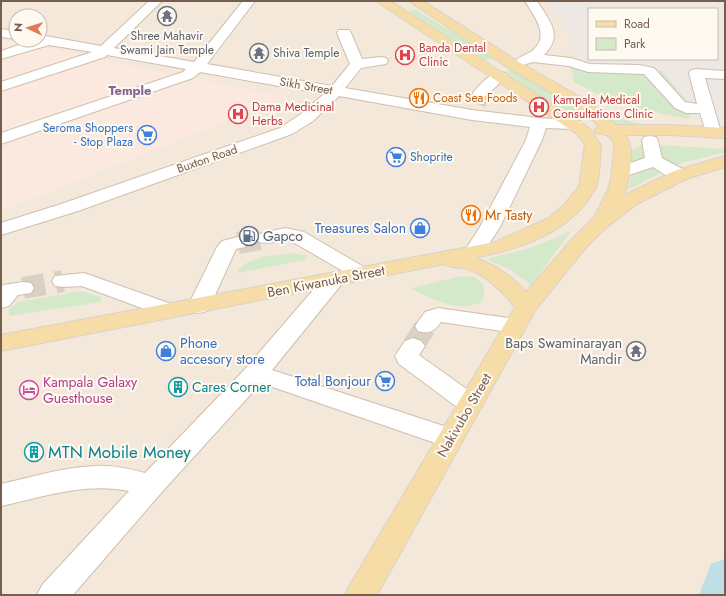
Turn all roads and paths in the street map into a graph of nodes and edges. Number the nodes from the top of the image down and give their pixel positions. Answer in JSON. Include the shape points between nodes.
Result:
{"nodes":[{"id":1,"x":156,"y":1,"type":"edge"},
{"id":2,"x":249,"y":1,"type":"edge"},
{"id":3,"x":404,"y":1,"type":"edge"},
{"id":4,"x":415,"y":1,"type":"edge"},
{"id":5,"x":531,"y":1,"type":"edge"},
{"id":6,"x":385,"y":3,"type":"edge"},
{"id":7,"x":344,"y":33,"type":"dead end"},
{"id":8,"x":48,"y":41,"type":"edge"},
{"id":9,"x":21,"y":48,"type":"edge"},
{"id":10,"x":104,"y":51,"type":"junction"},
{"id":11,"x":1,"y":55,"type":"edge"},
{"id":12,"x":532,"y":58,"type":"junction"},
{"id":13,"x":380,"y":61,"type":"dead end"},
{"id":14,"x":172,"y":63,"type":"junction"},
{"id":15,"x":357,"y":64,"type":"junction"},
{"id":16,"x":512,"y":64,"type":"junction"},
{"id":17,"x":197,"y":67,"type":"junction"},
{"id":18,"x":725,"y":75,"type":"edge"},
{"id":19,"x":500,"y":76,"type":"junction"},
{"id":20,"x":1,"y":87,"type":"edge"},
{"id":21,"x":336,"y":91,"type":"junction"},
{"id":22,"x":572,"y":99,"type":"junction"},
{"id":23,"x":477,"y":104,"type":"junction"},
{"id":24,"x":707,"y":109,"type":"junction"},
{"id":25,"x":539,"y":122,"type":"junction"},
{"id":26,"x":1,"y":124,"type":"edge"},
{"id":27,"x":670,"y":130,"type":"junction"},
{"id":28,"x":583,"y":132,"type":"junction"},
{"id":29,"x":719,"y":132,"type":"edge"},
{"id":30,"x":617,"y":135,"type":"junction"},
{"id":31,"x":1,"y":139,"type":"edge"},
{"id":32,"x":650,"y":141,"type":"junction"},
{"id":33,"x":725,"y":145,"type":"edge"},
{"id":34,"x":654,"y":161,"type":"junction"},
{"id":35,"x":725,"y":161,"type":"edge"},
{"id":36,"x":620,"y":173,"type":"junction"},
{"id":37,"x":680,"y":175,"type":"junction"},
{"id":38,"x":600,"y":223,"type":"junction"},
{"id":39,"x":1,"y":229,"type":"edge"},
{"id":40,"x":266,"y":238,"type":"tunnel mouth"},
{"id":41,"x":238,"y":243,"type":"tunnel mouth"},
{"id":42,"x":474,"y":252,"type":"junction"},
{"id":43,"x":430,"y":261,"type":"junction"},
{"id":44,"x":362,"y":274,"type":"junction"},
{"id":45,"x":334,"y":280,"type":"junction"},
{"id":46,"x":63,"y":281,"type":"tunnel mouth"},
{"id":47,"x":23,"y":288,"type":"tunnel mouth"},
{"id":48,"x":1,"y":301,"type":"edge"},
{"id":49,"x":199,"y":306,"type":"junction"},
{"id":50,"x":169,"y":311,"type":"junction"},
{"id":51,"x":521,"y":316,"type":"junction"},
{"id":52,"x":426,"y":326,"type":"tunnel mouth"},
{"id":53,"x":1,"y":343,"type":"edge"},
{"id":54,"x":413,"y":346,"type":"tunnel mouth"},
{"id":55,"x":256,"y":373,"type":"junction"},
{"id":56,"x":470,"y":404,"type":"junction"},
{"id":57,"x":450,"y":438,"type":"junction"},
{"id":58,"x":151,"y":485,"type":"junction"},
{"id":59,"x":1,"y":495,"type":"edge"},
{"id":60,"x":365,"y":587,"type":"edge"},
{"id":61,"x":53,"y":595,"type":"edge"}],
"edges":[{"from":1,"to":10,"type":"street"},
{"from":2,"to":17,"type":"street"},
{"from":3,"to":6,"type":"main road"},
{"from":4,"to":16,"type":"main road"},
{"from":5,"to":12,"type":"street","via":[[547,28],[547,39],[542,51]]},
{"from":6,"to":19,"type":"main road"},
{"from":7,"to":15,"type":"street"},
{"from":8,"to":10,"type":"street","name":"Sikh Street"},
{"from":9,"to":11,"type":"street"},
{"from":10,"to":14,"type":"street","name":"Sikh Street"},
{"from":10,"to":20,"type":"street"},
{"from":12,"to":16,"type":"street"},
{"from":12,"to":24,"type":"street","via":[[571,62],[588,68],[649,71],[680,105],[686,108]]},
{"from":13,"to":15,"type":"street"},
{"from":14,"to":17,"type":"street","name":"Sikh Street"},
{"from":14,"to":26,"type":"street"},
{"from":15,"to":21,"type":"street","name":"Buxton Road"},
{"from":16,"to":22,"type":"main road"},
{"from":17,"to":21,"type":"street","name":"Sikh Street"},
{"from":17,"to":31,"type":"street","via":[[188,75]]},
{"from":18,"to":24,"type":"street","via":[[696,73]]},
{"from":19,"to":23,"type":"street","via":[[487,86]]},
{"from":19,"to":28,"type":"main road"},
{"from":21,"to":23,"type":"street","name":"Sikh Street"},
{"from":21,"to":39,"type":"street","name":"Buxton Road","via":[[301,123],[286,131]]},
{"from":22,"to":27,"type":"main road"},
{"from":22,"to":30,"type":"main road","via":[[585,106]]},
{"from":23,"to":25,"type":"street","name":"Sikh Street"},
{"from":24,"to":29,"type":"street"},
{"from":25,"to":28,"type":"street","name":"Sikh Street"},
{"from":25,"to":42,"type":"street","via":[[534,140],[490,227]]},
{"from":27,"to":29,"type":"main road"},
{"from":27,"to":30,"type":"main road"},
{"from":28,"to":30,"type":"main road"},
{"from":28,"to":42,"type":"main road","name":"Ben Kiwanuka Street","via":[[592,165],[588,186],[570,210],[556,222],[500,247]]},
{"from":30,"to":32,"type":"main road"},
{"from":30,"to":36,"type":"main road","via":[[623,152]]},
{"from":32,"to":33,"type":"main road"},
{"from":32,"to":34,"type":"street"},
{"from":34,"to":36,"type":"street"},
{"from":34,"to":37,"type":"street"},
{"from":35,"to":37,"type":"main road"},
{"from":36,"to":38,"type":"main road","via":[[617,190]]},
{"from":37,"to":38,"type":"main road","via":[[630,200]]},
{"from":38,"to":51,"type":"main road","name":"Nakivubo Street","via":[[582,240]]},
{"from":40,"to":44,"type":"street","via":[[285,234],[297,236]]},
{"from":41,"to":49,"type":"street","via":[[227,247]]},
{"from":42,"to":43,"type":"main road","name":"Ben Kiwanuka Street"},
{"from":43,"to":44,"type":"main road","name":"Ben Kiwanuka Street"},
{"from":43,"to":51,"type":"main road","via":[[466,261],[486,269],[511,288]]},
{"from":44,"to":45,"type":"main road","name":"Ben Kiwanuka Street"},
{"from":45,"to":49,"type":"main road","name":"Ben Kiwanuka Street"},
{"from":45,"to":55,"type":"street"},
{"from":46,"to":50,"type":"street","via":[[84,279]]},
{"from":47,"to":48,"type":"street","via":[[11,290]]},
{"from":49,"to":50,"type":"main road","name":"Ben Kiwanuka Street"},
{"from":50,"to":53,"type":"main road","name":"Ben Kiwanuka Street"},
{"from":51,"to":52,"type":"street","via":[[438,315]]},
{"from":51,"to":56,"type":"main road","name":"Nakivubo Street"},
{"from":54,"to":56,"type":"street","via":[[407,358]]},
{"from":55,"to":57,"type":"street"},
{"from":55,"to":58,"type":"street"},
{"from":56,"to":57,"type":"main road","name":"Nakivubo Street"},
{"from":57,"to":60,"type":"main road","name":"Nakivubo Street"},
{"from":58,"to":59,"type":"street","via":[[95,477]]},
{"from":58,"to":61,"type":"street"}]}
